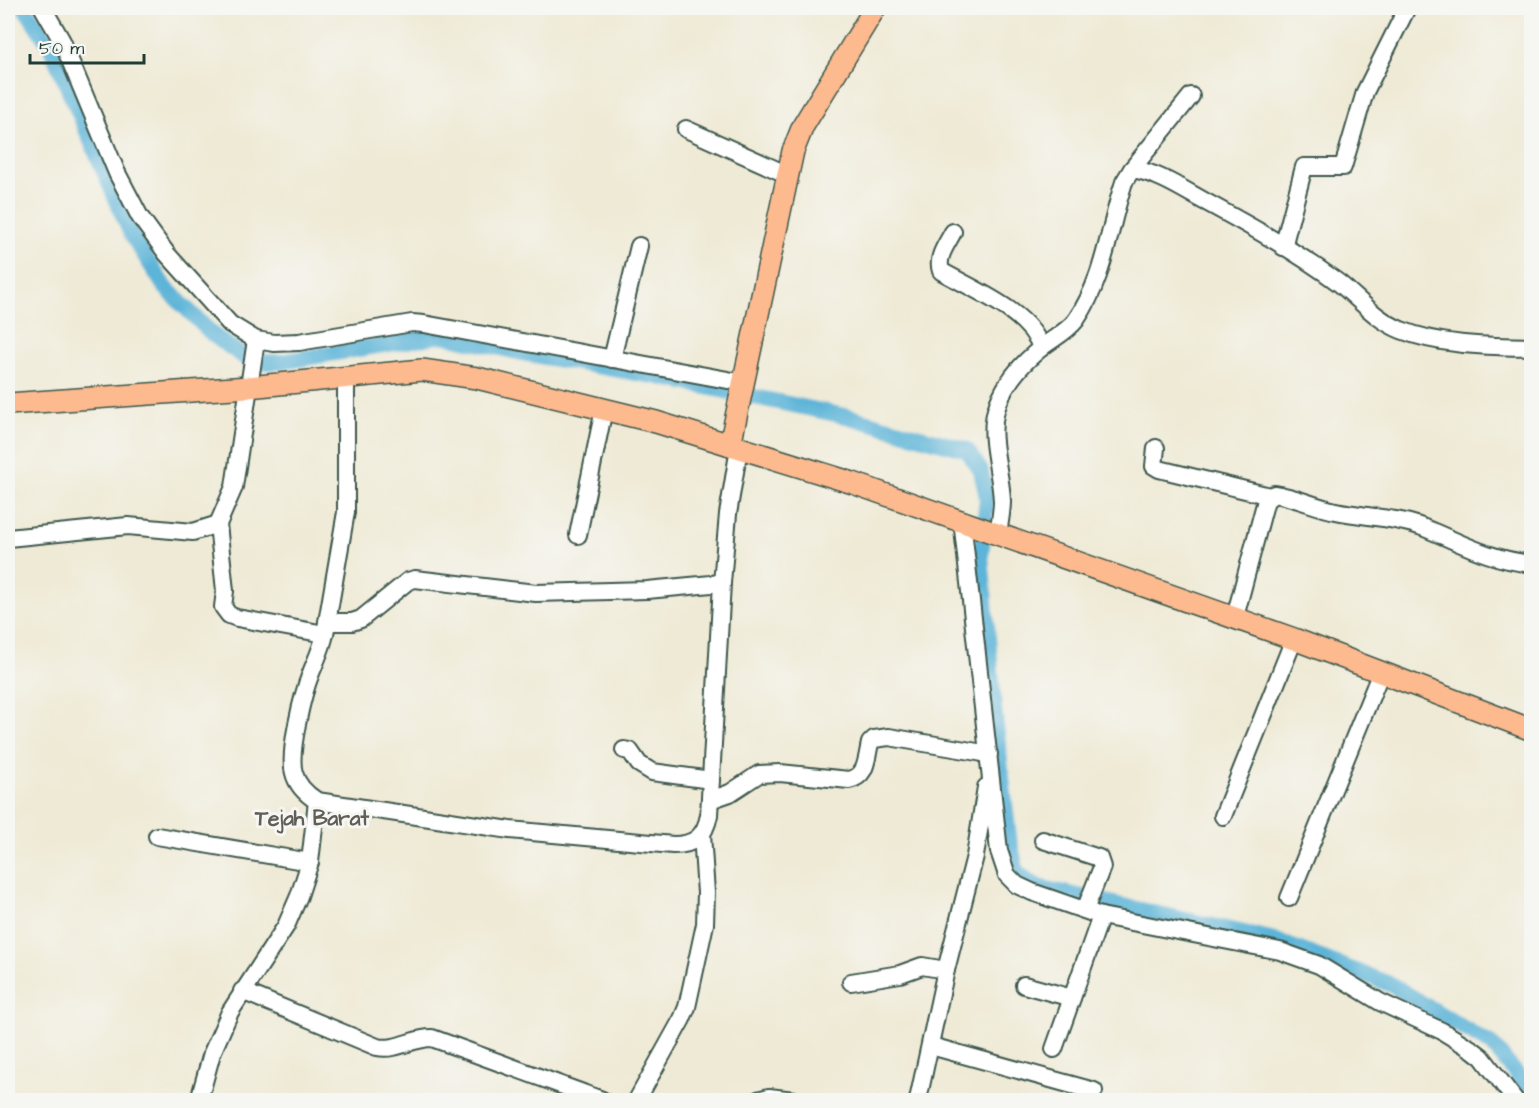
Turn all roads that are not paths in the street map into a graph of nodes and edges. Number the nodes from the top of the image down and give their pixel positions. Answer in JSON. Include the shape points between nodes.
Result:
{"nodes":[{"id":1,"x":43,"y":8,"type":"edge"},
{"id":2,"x":875,"y":8,"type":"edge"},
{"id":3,"x":1407,"y":8,"type":"edge"},
{"id":4,"x":1191,"y":96,"type":"dead end"},
{"id":5,"x":686,"y":129,"type":"dead end"},
{"id":6,"x":1132,"y":169,"type":"junction"},
{"id":7,"x":788,"y":174,"type":"junction"},
{"id":8,"x":953,"y":232,"type":"dead end"},
{"id":9,"x":639,"y":246,"type":"dead end"},
{"id":10,"x":1283,"y":247,"type":"junction"},
{"id":11,"x":255,"y":345,"type":"junction"},
{"id":12,"x":1532,"y":347,"type":"edge"},
{"id":13,"x":1041,"y":348,"type":"junction"},
{"id":14,"x":612,"y":359,"type":"junction"},
{"id":15,"x":346,"y":377,"type":"junction"},
{"id":16,"x":249,"y":380,"type":"junction"},
{"id":17,"x":741,"y":394,"type":"junction"},
{"id":18,"x":8,"y":404,"type":"edge"},
{"id":19,"x":604,"y":409,"type":"junction"},
{"id":20,"x":735,"y":446,"type":"junction"},
{"id":21,"x":1156,"y":448,"type":"dead end"},
{"id":22,"x":1267,"y":503,"type":"junction"},
{"id":23,"x":218,"y":524,"type":"junction"},
{"id":24,"x":981,"y":527,"type":"junction"},
{"id":25,"x":578,"y":535,"type":"dead end"},
{"id":26,"x":8,"y":538,"type":"edge"},
{"id":27,"x":1532,"y":564,"type":"edge"},
{"id":28,"x":722,"y":583,"type":"junction"},
{"id":29,"x":1235,"y":617,"type":"junction"},
{"id":30,"x":326,"y":628,"type":"junction"},
{"id":31,"x":1294,"y":639,"type":"junction"},
{"id":32,"x":1381,"y":672,"type":"junction"},
{"id":33,"x":1532,"y":730,"type":"edge"},
{"id":34,"x":624,"y":750,"type":"dead end"},
{"id":35,"x":989,"y":760,"type":"junction"},
{"id":36,"x":711,"y":780,"type":"junction"},
{"id":37,"x":710,"y":800,"type":"junction"},
{"id":38,"x":316,"y":801,"type":"junction"},
{"id":39,"x":1223,"y":816,"type":"dead end"},
{"id":40,"x":702,"y":834,"type":"junction"},
{"id":41,"x":157,"y":836,"type":"dead end"},
{"id":42,"x":1043,"y":840,"type":"dead end"},
{"id":43,"x":999,"y":851,"type":"junction"},
{"id":44,"x":975,"y":856,"type":"junction"},
{"id":45,"x":310,"y":862,"type":"junction"},
{"id":46,"x":1289,"y":898,"type":"dead end"},
{"id":47,"x":1091,"y":906,"type":"junction"},
{"id":48,"x":946,"y":970,"type":"junction"},
{"id":49,"x":851,"y":982,"type":"dead end"},
{"id":50,"x":1024,"y":985,"type":"dead end"},
{"id":51,"x":242,"y":991,"type":"junction"},
{"id":52,"x":1072,"y":998,"type":"junction"},
{"id":53,"x":931,"y":1046,"type":"junction"},
{"id":54,"x":1054,"y":1049,"type":"dead end"},
{"id":55,"x":1094,"y":1091,"type":"dead end"},
{"id":56,"x":199,"y":1101,"type":"edge"},
{"id":57,"x":602,"y":1101,"type":"edge"},
{"id":58,"x":637,"y":1101,"type":"edge"},
{"id":59,"x":758,"y":1101,"type":"edge"},
{"id":60,"x":794,"y":1101,"type":"edge"},
{"id":61,"x":918,"y":1101,"type":"edge"},
{"id":62,"x":1515,"y":1101,"type":"edge"}],
"edges":[{"from":1,"to":11,"type":"street","via":[[62,41],[117,173],[140,217],[167,254],[230,324]]},
{"from":2,"to":7,"type":"main road","via":[[803,126]]},
{"from":3,"to":10,"type":"street","via":[[1365,92],[1343,167],[1304,167]]},
{"from":4,"to":6,"type":"street"},
{"from":5,"to":7,"type":"street"},
{"from":6,"to":10,"type":"street","via":[[1157,176]]},
{"from":6,"to":13,"type":"street","via":[[1124,182],[1098,277],[1086,304],[1074,322]]},
{"from":7,"to":17,"type":"main road"},
{"from":8,"to":13,"type":"street","via":[[941,255],[941,271],[1012,312],[1037,336]]},
{"from":9,"to":14,"type":"street"},
{"from":10,"to":12,"type":"street","via":[[1402,330],[1471,344]]},
{"from":11,"to":14,"type":"street","via":[[299,342],[412,323]]},
{"from":11,"to":16,"type":"street"},
{"from":13,"to":24,"type":"street","via":[[1009,381],[995,412],[993,430],[1002,503]]},
{"from":14,"to":17,"type":"street"},
{"from":15,"to":16,"type":"main road"},
{"from":15,"to":19,"type":"main road","via":[[422,370],[477,378]]},
{"from":15,"to":30,"type":"street","via":[[346,512]]},
{"from":16,"to":18,"type":"main road"},
{"from":16,"to":23,"type":"street","via":[[234,488]]},
{"from":17,"to":20,"type":"main road"},
{"from":19,"to":20,"type":"main road"},
{"from":19,"to":25,"type":"street"},
{"from":20,"to":24,"type":"main road"},
{"from":20,"to":28,"type":"street"},
{"from":21,"to":22,"type":"street","via":[[1154,466],[1159,469]]},
{"from":22,"to":27,"type":"street","via":[[1274,494],[1284,495],[1322,508],[1405,522],[1484,554]]},
{"from":22,"to":29,"type":"street"},
{"from":23,"to":26,"type":"street","via":[[193,532],[128,526]]},
{"from":23,"to":30,"type":"street","via":[[223,607],[229,615]]},
{"from":24,"to":29,"type":"main road"},
{"from":24,"to":35,"type":"street"},
{"from":28,"to":30,"type":"street","via":[[536,593],[415,579],[361,619]]},
{"from":28,"to":36,"type":"street"},
{"from":29,"to":31,"type":"main road"},
{"from":30,"to":38,"type":"street","via":[[308,682],[292,761],[296,780]]},
{"from":31,"to":32,"type":"main road"},
{"from":31,"to":39,"type":"street"},
{"from":32,"to":33,"type":"main road"},
{"from":32,"to":46,"type":"street"},
{"from":34,"to":36,"type":"street","via":[[652,772]]},
{"from":35,"to":37,"type":"street","via":[[878,737],[870,743],[862,775],[857,778],[759,774],[730,793]]},
{"from":35,"to":43,"type":"street"},
{"from":35,"to":44,"type":"street"},
{"from":36,"to":37,"type":"street"},
{"from":37,"to":40,"type":"street"},
{"from":38,"to":40,"type":"street","via":[[510,830],[673,845],[694,842]]},
{"from":38,"to":45,"type":"street"},
{"from":40,"to":58,"type":"street","via":[[705,924],[687,1007]]},
{"from":41,"to":45,"type":"street"},
{"from":42,"to":47,"type":"street","via":[[1099,858],[1102,867]]},
{"from":43,"to":44,"type":"street"},
{"from":43,"to":47,"type":"street","via":[[1007,874],[1017,885]]},
{"from":44,"to":48,"type":"street"},
{"from":45,"to":51,"type":"street","via":[[286,926]]},
{"from":47,"to":52,"type":"street"},
{"from":47,"to":62,"type":"street","via":[[1280,951],[1319,965],[1473,1050]]},
{"from":48,"to":49,"type":"street","via":[[922,966]]},
{"from":48,"to":53,"type":"street"},
{"from":50,"to":52,"type":"street"},
{"from":51,"to":56,"type":"street","via":[[212,1053]]},
{"from":51,"to":57,"type":"street","via":[[377,1047],[387,1049],[432,1038]]},
{"from":52,"to":54,"type":"street"},
{"from":53,"to":55,"type":"street"},
{"from":53,"to":61,"type":"street"},
{"from":59,"to":60,"type":"street","via":[[770,1097]]}]}
